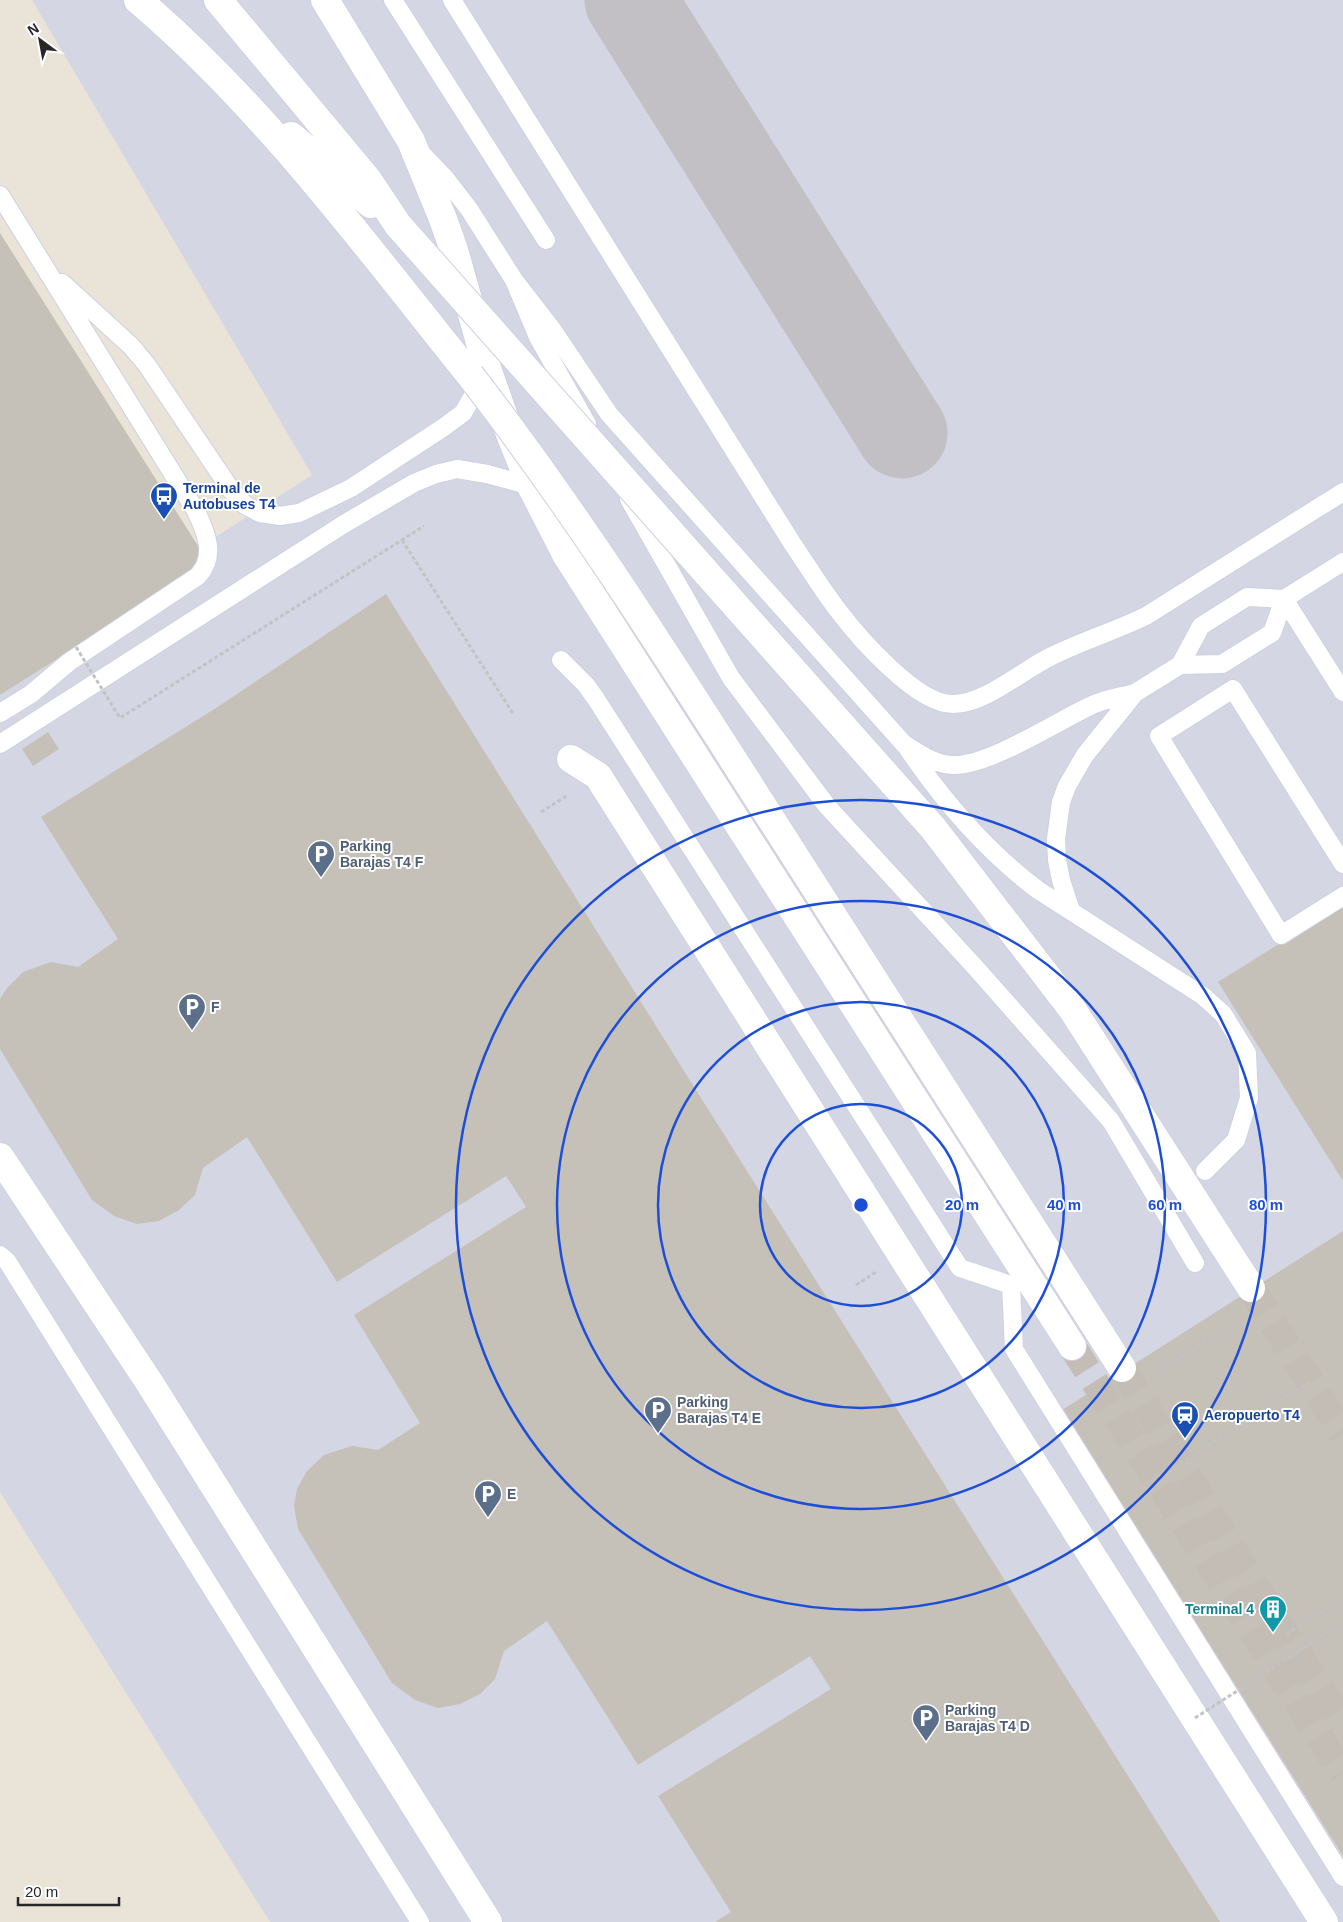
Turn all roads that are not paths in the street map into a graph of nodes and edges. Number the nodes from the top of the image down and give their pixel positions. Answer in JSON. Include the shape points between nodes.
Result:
{"nodes":[{"id":1,"x":138,"y":0,"type":"edge"},
{"id":2,"x":218,"y":0,"type":"edge"},
{"id":3,"x":325,"y":0,"type":"edge"},
{"id":4,"x":394,"y":0,"type":"edge"},
{"id":5,"x":452,"y":0,"type":"edge"},
{"id":6,"x":223,"y":80,"type":"junction"},
{"id":7,"x":411,"y":141,"type":"junction"},
{"id":8,"x":362,"y":186,"type":"junction"},
{"id":9,"x":0,"y":195,"type":"edge"},
{"id":10,"x":546,"y":240,"type":"dead end"},
{"id":11,"x":47,"y":270,"type":"junction"},
{"id":12,"x":514,"y":280,"type":"junction"},
{"id":13,"x":488,"y":371,"type":"junction"},
{"id":14,"x":531,"y":486,"type":"junction"},
{"id":15,"x":1343,"y":492,"type":"edge"},
{"id":16,"x":1343,"y":562,"type":"edge"},
{"id":17,"x":1284,"y":599,"type":"junction"},
{"id":18,"x":561,"y":660,"type":"dead end"},
{"id":19,"x":1180,"y":665,"type":"junction"},
{"id":20,"x":1343,"y":692,"type":"edge"},
{"id":21,"x":1135,"y":693,"type":"junction"},
{"id":22,"x":0,"y":713,"type":"edge"},
{"id":23,"x":0,"y":744,"type":"edge"},
{"id":24,"x":904,"y":744,"type":"junction"},
{"id":25,"x":571,"y":760,"type":"dead end"},
{"id":26,"x":1343,"y":864,"type":"edge"},
{"id":27,"x":1343,"y":896,"type":"edge"},
{"id":28,"x":1071,"y":911,"type":"junction"},
{"id":29,"x":0,"y":1157,"type":"edge"},
{"id":30,"x":1205,"y":1171,"type":"dead end"},
{"id":31,"x":0,"y":1255,"type":"edge"},
{"id":32,"x":1195,"y":1263,"type":"dead end"},
{"id":33,"x":1251,"y":1288,"type":"tunnel mouth"},
{"id":34,"x":1072,"y":1346,"type":"tunnel mouth"},
{"id":35,"x":1122,"y":1368,"type":"tunnel mouth"},
{"id":36,"x":1343,"y":1877,"type":"edge"},
{"id":37,"x":420,"y":1922,"type":"edge"},
{"id":38,"x":488,"y":1922,"type":"edge"},
{"id":39,"x":1324,"y":1922,"type":"edge"}],
"edges":[{"from":1,"to":6,"type":"street"},
{"from":2,"to":8,"type":"street"},
{"from":3,"to":7,"type":"street"},
{"from":4,"to":10,"type":"lane"},
{"from":5,"to":15,"type":"lane","via":[[835,607],[888,666],[925,696],[940,703],[967,702],[1051,656],[1120,629],[1146,616]]},
{"from":6,"to":8,"type":"street","via":[[301,144]]},
{"from":6,"to":35,"type":"street","bridge":true,"via":[[340,214],[493,405],[565,503],[650,630]]},
{"from":7,"to":12,"type":"lane","via":[[469,209]]},
{"from":7,"to":13,"type":"street","via":[[454,250]]},
{"from":8,"to":33,"type":"street","bridge":true,"via":[[933,828],[1072,1009]]},
{"from":9,"to":11,"type":"lane"},
{"from":11,"to":13,"type":"lane","via":[[131,346],[161,384],[232,490],[245,505],[260,513],[280,516],[299,513],[351,488],[463,413]]},
{"from":11,"to":22,"type":"lane","via":[[196,511],[209,550],[204,569],[198,576],[69,662],[31,694]]},
{"from":12,"to":24,"type":"lane","via":[[628,437]]},
{"from":12,"to":32,"type":"lane","via":[[538,337],[731,678],[827,806],[1111,1121]]},
{"from":13,"to":14,"type":"street"},
{"from":14,"to":23,"type":"lane","via":[[457,469],[414,483],[344,524]]},
{"from":14,"to":34,"type":"street","via":[[567,556]]},
{"from":16,"to":17,"type":"lane"},
{"from":17,"to":19,"type":"lane","via":[[1247,597],[1201,626]]},
{"from":17,"to":19,"type":"lane","via":[[1272,633],[1222,664]]},
{"from":17,"to":20,"type":"lane"},
{"from":18,"to":36,"type":"lane","via":[[596,699],[960,1268],[1011,1285],[1014,1349]]},
{"from":19,"to":21,"type":"lane"},
{"from":21,"to":24,"type":"lane","via":[[1093,705],[969,764],[936,762]]},
{"from":21,"to":28,"type":"lane","via":[[1085,755],[1061,802],[1057,860]]},
{"from":24,"to":28,"type":"lane","via":[[929,780],[985,844],[1019,875]]},
{"from":25,"to":39,"type":"street","via":[[598,776]]},
{"from":26,"to":27,"type":"lane","via":[[1233,689],[1159,736],[1281,935]]},
{"from":28,"to":30,"type":"lane","via":[[1203,996],[1223,1014],[1247,1053],[1249,1098],[1236,1140]]},
{"from":29,"to":38,"type":"street","via":[[149,1382]]},
{"from":31,"to":37,"type":"lane","via":[[7,1260]]}]}
